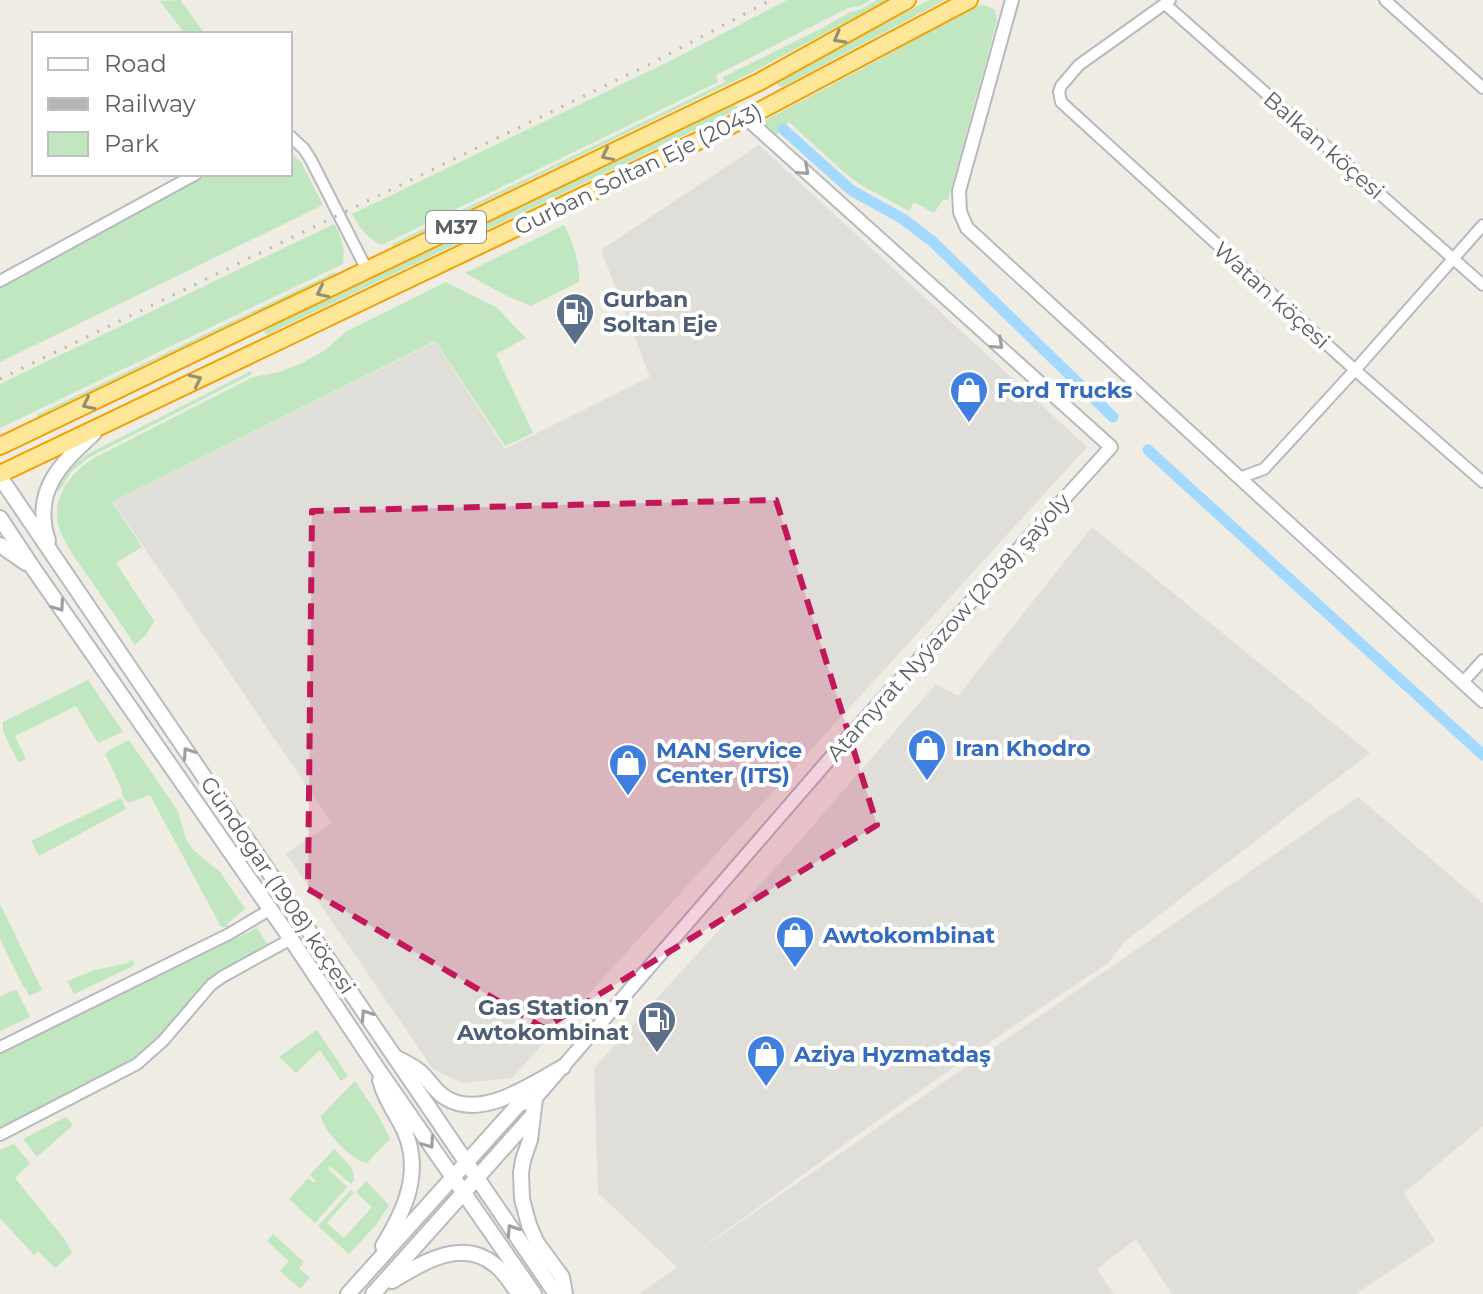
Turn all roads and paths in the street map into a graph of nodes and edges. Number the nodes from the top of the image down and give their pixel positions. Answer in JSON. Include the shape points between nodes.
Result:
{"nodes":[{"id":1,"x":907,"y":0,"type":"edge"},
{"id":2,"x":969,"y":0,"type":"edge"},
{"id":3,"x":1012,"y":0,"type":"edge"},
{"id":4,"x":1385,"y":0,"type":"edge"},
{"id":5,"x":1168,"y":2,"type":"edge"},
{"id":6,"x":1483,"y":88,"type":"edge"},
{"id":7,"x":746,"y":118,"type":"junction"},
{"id":8,"x":292,"y":138,"type":"edge"},
{"id":9,"x":192,"y":176,"type":"edge"},
{"id":10,"x":1483,"y":225,"type":"edge"},
{"id":11,"x":1454,"y":259,"type":"junction"},
{"id":12,"x":367,"y":270,"type":"junction"},
{"id":13,"x":0,"y":281,"type":"edge"},
{"id":14,"x":1483,"y":285,"type":"edge"},
{"id":15,"x":1355,"y":370,"type":"junction"},
{"id":16,"x":104,"y":424,"type":"junction"},
{"id":17,"x":0,"y":446,"type":"edge"},
{"id":18,"x":0,"y":476,"type":"edge"},
{"id":19,"x":1239,"y":478,"type":"junction"},
{"id":20,"x":1483,"y":482,"type":"edge"},
{"id":21,"x":0,"y":518,"type":"edge"},
{"id":22,"x":0,"y":545,"type":"edge"},
{"id":23,"x":52,"y":553,"type":"junction"},
{"id":24,"x":33,"y":568,"type":"junction"},
{"id":25,"x":1483,"y":660,"type":"edge"},
{"id":26,"x":1463,"y":682,"type":"junction"},
{"id":27,"x":1483,"y":701,"type":"edge"},
{"id":28,"x":288,"y":900,"type":"junction"},
{"id":29,"x":271,"y":909,"type":"junction"},
{"id":30,"x":291,"y":939,"type":"junction"},
{"id":31,"x":0,"y":1047,"type":"edge"},
{"id":32,"x":394,"y":1057,"type":"junction"},
{"id":33,"x":563,"y":1067,"type":"junction"},
{"id":34,"x":377,"y":1068,"type":"junction"},
{"id":35,"x":535,"y":1099,"type":"junction"},
{"id":36,"x":533,"y":1115,"type":"junction"},
{"id":37,"x":0,"y":1135,"type":"edge"},
{"id":38,"x":467,"y":1163,"type":"junction"},
{"id":39,"x":453,"y":1177,"type":"junction"},
{"id":40,"x":477,"y":1178,"type":"junction"},
{"id":41,"x":464,"y":1193,"type":"junction"},
{"id":42,"x":365,"y":1275,"type":"junction"},
{"id":43,"x":375,"y":1292,"type":"edge"},
{"id":44,"x":348,"y":1294,"type":"edge"},
{"id":45,"x":519,"y":1294,"type":"edge"},
{"id":46,"x":534,"y":1294,"type":"edge"},
{"id":47,"x":556,"y":1294,"type":"edge"},
{"id":48,"x":565,"y":1294,"type":"edge"}],
"edges":[{"from":1,"to":12,"type":"highway","name":"Gurban Soltan Eje (2043)","number":"M37","one_way":true,"via":[[759,82]]},
{"from":2,"to":7,"type":"highway","name":"Gurban Soltan Eje (2043)","number":"M37"},
{"from":3,"to":19,"type":"street","via":[[959,191],[962,219],[972,234]]},
{"from":4,"to":6,"type":"street"},
{"from":5,"to":11,"type":"street","name":"Balkan köçesi"},
{"from":5,"to":15,"type":"street","name":"Watan köçesi","via":[[1071,73],[1059,92],[1061,102]]},
{"from":16,"to":7,"type":"highway","name":"Gurban Soltan Eje (2043)","number":"M37","one_way":true},
{"from":7,"to":33,"type":"street","name":"Atamyrat Nyýazow (2038) şaýoly","one_way":true,"via":[[1111,447],[845,741]]},
{"from":8,"to":12,"type":"street","via":[[311,160]]},
{"from":9,"to":13,"type":"street"},
{"from":10,"to":11,"type":"street"},
{"from":11,"to":14,"type":"street","name":"Balkan köçesi"},
{"from":11,"to":15,"type":"street"},
{"from":12,"to":17,"type":"highway","name":"Gurban Soltan Eje (2043)","number":"M37","one_way":true},
{"from":15,"to":19,"type":"street","via":[[1264,469]]},
{"from":15,"to":20,"type":"street","name":"Watan köçesi"},
{"from":16,"to":18,"type":"highway","name":"Gurban Soltan Eje (2043)","number":"M37"},
{"from":16,"to":23,"type":"main road","via":[[64,462],[47,490],[43,525]]},
{"from":18,"to":23,"type":"main road","name":"Gündogar (1908) köçesi"},
{"from":19,"to":26,"type":"street"},
{"from":21,"to":24,"type":"main road","name":"Gündogar (1908) köçesi"},
{"from":22,"to":24,"type":"main road"},
{"from":28,"to":23,"type":"main road","name":"Gündogar (1908) köçesi","one_way":true},
{"from":24,"to":29,"type":"main road","name":"Gündogar (1908) köçesi","one_way":true},
{"from":25,"to":26,"type":"street"},
{"from":26,"to":27,"type":"street"},
{"from":28,"to":29,"type":"main road"},
{"from":32,"to":28,"type":"main road","name":"Gündogar (1908) köçesi","one_way":true},
{"from":29,"to":30,"type":"main road","name":"Gündogar (1908) köçesi"},
{"from":29,"to":31,"type":"street"},
{"from":30,"to":34,"type":"main road","name":"Gündogar (1908) köçesi"},
{"from":30,"to":37,"type":"street","via":[[211,985],[137,1064]]},
{"from":32,"to":33,"type":"main road","via":[[420,1071],[443,1097],[473,1105],[497,1101]]},
{"from":32,"to":38,"type":"main road","name":"Gündogar (1908) köçesi"},
{"from":33,"to":35,"type":"street","name":"Atamyrat Nyýazow (2038) şaýoly"},
{"from":34,"to":39,"type":"main road","name":"Gündogar (1908) köçesi","one_way":true},
{"from":34,"to":42,"type":"main road","via":[[385,1097],[405,1132],[412,1171],[399,1220]]},
{"from":35,"to":36,"type":"main road"},
{"from":35,"to":38,"type":"main road","name":"Atamyrat Nyýazow (2038) şaýoly","via":[[519,1104]]},
{"from":36,"to":40,"type":"main road"},
{"from":36,"to":48,"type":"main road","via":[[523,1160],[524,1212],[537,1243],[562,1277]]},
{"from":38,"to":39,"type":"main road","name":"Atamyrat Nyýazow (2038) şaýoly"},
{"from":38,"to":40,"type":"main road","name":"Gündogar (1908) köçesi"},
{"from":39,"to":41,"type":"main road","name":"Gündogar (1908) köçesi"},
{"from":39,"to":42,"type":"main road","name":"Atamyrat Nyýazow (2038) şaýoly"},
{"from":40,"to":41,"type":"main road"},
{"from":47,"to":40,"type":"main road","name":"Gündogar (1908) köçesi","one_way":true},
{"from":41,"to":43,"type":"main road"},
{"from":41,"to":46,"type":"main road","name":"Gündogar (1908) köçesi"},
{"from":42,"to":44,"type":"main road","name":"Atamyrat Nyýazow (2038) şaýoly"},
{"from":43,"to":45,"type":"main road","via":[[417,1266],[461,1253],[495,1264]]}]}
